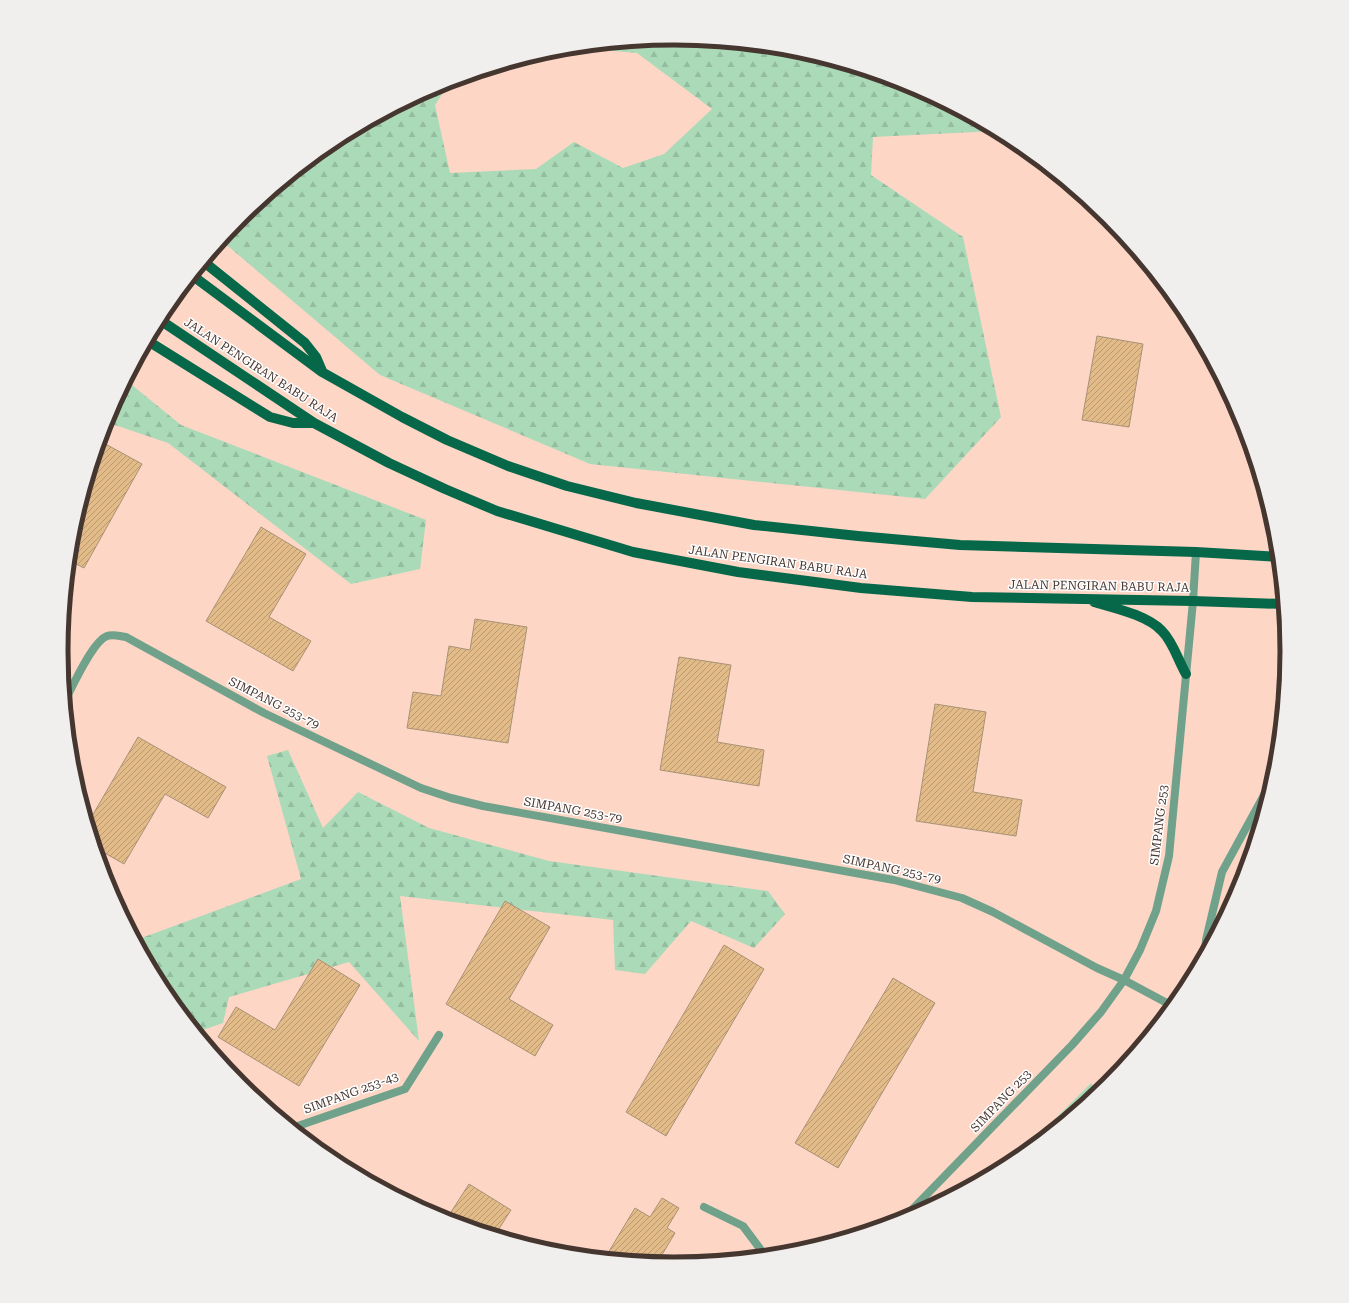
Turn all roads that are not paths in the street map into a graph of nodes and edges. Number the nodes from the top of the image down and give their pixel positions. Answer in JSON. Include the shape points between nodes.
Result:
{"nodes":[{"id":1,"x":208,"y":265,"type":"edge"},
{"id":2,"x":196,"y":278,"type":"edge"},
{"id":3,"x":165,"y":323,"type":"edge"},
{"id":4,"x":152,"y":343,"type":"edge"},
{"id":5,"x":322,"y":372,"type":"junction"},
{"id":6,"x":314,"y":423,"type":"junction"},
{"id":7,"x":1196,"y":552,"type":"junction"},
{"id":8,"x":1273,"y":557,"type":"edge"},
{"id":9,"x":1084,"y":598,"type":"junction"},
{"id":10,"x":1193,"y":601,"type":"junction"},
{"id":11,"x":1279,"y":604,"type":"edge"},
{"id":12,"x":1186,"y":674,"type":"junction"},
{"id":13,"x":69,"y":693,"type":"edge"},
{"id":14,"x":1262,"y":798,"type":"edge"},
{"id":15,"x":1206,"y":944,"type":"edge"},
{"id":16,"x":1124,"y":980,"type":"junction"},
{"id":17,"x":1168,"y":1003,"type":"edge"},
{"id":18,"x":439,"y":1035,"type":"dead end"},
{"id":19,"x":297,"y":1126,"type":"edge"},
{"id":20,"x":704,"y":1207,"type":"dead end"},
{"id":21,"x":912,"y":1210,"type":"edge"},
{"id":22,"x":760,"y":1252,"type":"edge"}],
"edges":[{"from":1,"to":5,"type":"main road","via":[[305,343],[316,357]]},
{"from":2,"to":5,"type":"main road"},
{"from":3,"to":6,"type":"main road","name":"JALAN PENGIRAN BABU RAJA"},
{"from":4,"to":6,"type":"main road","via":[[270,417],[293,424]]},
{"from":5,"to":7,"type":"main road","via":[[447,440],[508,466],[567,486],[636,503],[754,525],[873,538],[960,545]]},
{"from":6,"to":9,"type":"main road","name":"JALAN PENGIRAN BABU RAJA","via":[[389,463],[497,511],[633,552],[738,572],[861,588],[972,597]]},
{"from":7,"to":8,"type":"main road"},
{"from":7,"to":10,"type":"street","name":"SIMPANG 253"},
{"from":9,"to":10,"type":"main road","name":"JALAN PENGIRAN BABU RAJA"},
{"from":9,"to":12,"type":"main road","via":[[1152,623],[1169,641]]},
{"from":10,"to":11,"type":"main road","name":"JALAN PENGIRAN BABU RAJA"},
{"from":10,"to":12,"type":"street","name":"SIMPANG 253"},
{"from":12,"to":16,"type":"street","name":"SIMPANG 253","via":[[1169,856],[1156,911]]},
{"from":13,"to":16,"type":"street","name":"SIMPANG 253-79","via":[[93,648],[100,640],[107,636],[126,637],[264,713],[444,796],[483,806],[894,880],[962,898]]},
{"from":14,"to":15,"type":"street","via":[[1222,872]]},
{"from":16,"to":17,"type":"street","name":"SIMPANG 253-79"},
{"from":16,"to":21,"type":"street","name":"SIMPANG 253","via":[[1101,1012],[1072,1045]]},
{"from":18,"to":19,"type":"street","name":"SIMPANG 253-43","via":[[405,1089]]},
{"from":20,"to":22,"type":"street","via":[[743,1226]]}]}
